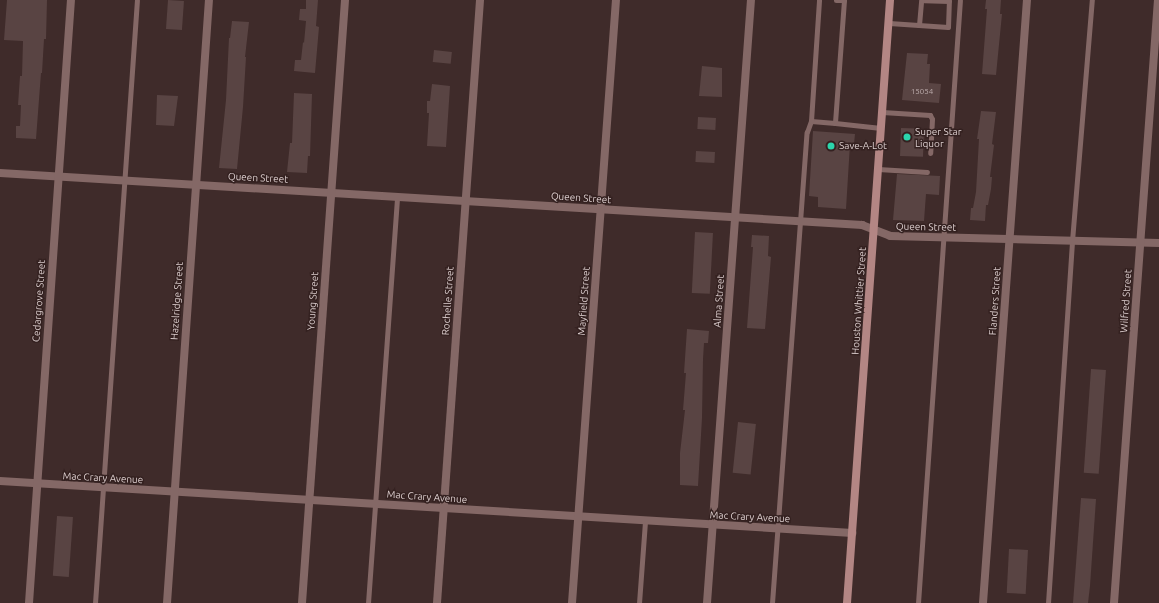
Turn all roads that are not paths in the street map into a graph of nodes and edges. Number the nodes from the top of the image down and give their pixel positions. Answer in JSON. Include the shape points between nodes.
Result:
{"nodes":[{"id":1,"x":71,"y":0,"type":"edge"},
{"id":2,"x":137,"y":0,"type":"edge"},
{"id":3,"x":209,"y":0,"type":"edge"},
{"id":4,"x":345,"y":0,"type":"edge"},
{"id":5,"x":480,"y":0,"type":"edge"},
{"id":6,"x":616,"y":0,"type":"edge"},
{"id":7,"x":751,"y":0,"type":"edge"},
{"id":8,"x":819,"y":0,"type":"edge"},
{"id":9,"x":836,"y":0,"type":"edge"},
{"id":10,"x":844,"y":0,"type":"edge"},
{"id":11,"x":886,"y":0,"type":"edge"},
{"id":12,"x":890,"y":0,"type":"edge"},
{"id":13,"x":923,"y":0,"type":"edge"},
{"id":14,"x":960,"y":0,"type":"edge"},
{"id":15,"x":1027,"y":0,"type":"edge"},
{"id":16,"x":1092,"y":0,"type":"edge"},
{"id":17,"x":1158,"y":0,"type":"edge"},
{"id":18,"x":889,"y":23,"type":"junction"},
{"id":19,"x":919,"y":25,"type":"junction"},
{"id":20,"x":948,"y":27,"type":"junction"},
{"id":21,"x":958,"y":28,"type":"junction"},
{"id":22,"x":882,"y":112,"type":"junction"},
{"id":23,"x":810,"y":121,"type":"junction"},
{"id":24,"x":835,"y":123,"type":"junction"},
{"id":25,"x":881,"y":128,"type":"junction"},
{"id":26,"x":930,"y":153,"type":"dead end"},
{"id":27,"x":878,"y":169,"type":"junction"},
{"id":28,"x":927,"y":172,"type":"dead end"},
{"id":29,"x":0,"y":173,"type":"edge"},
{"id":30,"x":58,"y":176,"type":"junction"},
{"id":31,"x":125,"y":180,"type":"junction"},
{"id":32,"x":196,"y":185,"type":"junction"},
{"id":33,"x":331,"y":193,"type":"junction"},
{"id":34,"x":397,"y":197,"type":"junction"},
{"id":35,"x":466,"y":201,"type":"junction"},
{"id":36,"x":601,"y":209,"type":"junction"},
{"id":37,"x":735,"y":218,"type":"junction"},
{"id":38,"x":801,"y":221,"type":"junction"},
{"id":39,"x":874,"y":231,"type":"junction"},
{"id":40,"x":943,"y":238,"type":"junction"},
{"id":41,"x":1010,"y":239,"type":"junction"},
{"id":42,"x":1072,"y":241,"type":"junction"},
{"id":43,"x":1140,"y":242,"type":"junction"},
{"id":44,"x":1159,"y":243,"type":"edge"},
{"id":45,"x":0,"y":481,"type":"edge"},
{"id":46,"x":36,"y":484,"type":"junction"},
{"id":47,"x":103,"y":488,"type":"junction"},
{"id":48,"x":173,"y":492,"type":"junction"},
{"id":49,"x":309,"y":500,"type":"junction"},
{"id":50,"x":374,"y":504,"type":"junction"},
{"id":51,"x":444,"y":508,"type":"junction"},
{"id":52,"x":578,"y":516,"type":"junction"},
{"id":53,"x":646,"y":521,"type":"junction"},
{"id":54,"x":713,"y":525,"type":"junction"},
{"id":55,"x":778,"y":528,"type":"junction"},
{"id":56,"x":852,"y":533,"type":"junction"},
{"id":57,"x":29,"y":603,"type":"edge"},
{"id":58,"x":95,"y":603,"type":"edge"},
{"id":59,"x":167,"y":603,"type":"edge"},
{"id":60,"x":302,"y":603,"type":"edge"},
{"id":61,"x":368,"y":603,"type":"edge"},
{"id":62,"x":437,"y":603,"type":"edge"},
{"id":63,"x":572,"y":603,"type":"edge"},
{"id":64,"x":639,"y":603,"type":"edge"},
{"id":65,"x":708,"y":603,"type":"edge"},
{"id":66,"x":772,"y":603,"type":"edge"},
{"id":67,"x":847,"y":603,"type":"edge"},
{"id":68,"x":918,"y":603,"type":"edge"},
{"id":69,"x":983,"y":603,"type":"edge"},
{"id":70,"x":1048,"y":603,"type":"edge"},
{"id":71,"x":1114,"y":603,"type":"edge"}],
"edges":[{"from":1,"to":30,"type":"street","name":"Cedargrove Street"},
{"from":2,"to":31,"type":"lane"},
{"from":3,"to":32,"type":"street","name":"Hazelridge Street"},
{"from":4,"to":33,"type":"street","name":"Young Street"},
{"from":5,"to":35,"type":"street","name":"Rochelle Street"},
{"from":6,"to":36,"type":"street","name":"Mayfield Street"},
{"from":7,"to":37,"type":"street","name":"Alma Street"},
{"from":8,"to":23,"type":"lane"},
{"from":9,"to":10,"type":"lane"},
{"from":10,"to":24,"type":"lane"},
{"from":11,"to":12,"type":"lane"},
{"from":12,"to":18,"type":"street","name":"Houston Whittier Street"},
{"from":13,"to":19,"type":"lane"},
{"from":13,"to":20,"type":"lane","via":[[949,1]]},
{"from":14,"to":21,"type":"lane"},
{"from":15,"to":41,"type":"street","name":"Flanders Street"},
{"from":16,"to":42,"type":"lane"},
{"from":17,"to":43,"type":"street","name":"Wilfred Street"},
{"from":18,"to":19,"type":"lane"},
{"from":18,"to":22,"type":"street","name":"Houston Whittier Street"},
{"from":19,"to":20,"type":"lane"},
{"from":20,"to":21,"type":"lane"},
{"from":21,"to":40,"type":"lane"},
{"from":22,"to":25,"type":"street","name":"Houston Whittier Street"},
{"from":22,"to":26,"type":"lane","via":[[930,116]]},
{"from":23,"to":24,"type":"lane"},
{"from":23,"to":38,"type":"lane","via":[[807,132]]},
{"from":24,"to":25,"type":"lane"},
{"from":25,"to":27,"type":"street","name":"Houston Whittier Street"},
{"from":27,"to":28,"type":"lane"},
{"from":27,"to":39,"type":"street","name":"Houston Whittier Street"},
{"from":29,"to":30,"type":"street","name":"Queen Street"},
{"from":30,"to":31,"type":"street","name":"Queen Street"},
{"from":30,"to":46,"type":"street","name":"Cedargrove Street"},
{"from":31,"to":32,"type":"street","name":"Queen Street"},
{"from":31,"to":47,"type":"lane"},
{"from":32,"to":33,"type":"street","name":"Queen Street"},
{"from":32,"to":48,"type":"street","name":"Hazelridge Street"},
{"from":33,"to":34,"type":"street","name":"Queen Street"},
{"from":33,"to":49,"type":"street","name":"Young Street"},
{"from":34,"to":35,"type":"street","name":"Queen Street"},
{"from":34,"to":50,"type":"lane"},
{"from":35,"to":36,"type":"street","name":"Queen Street"},
{"from":35,"to":51,"type":"street","name":"Rochelle Street"},
{"from":36,"to":37,"type":"street","name":"Queen Street"},
{"from":36,"to":52,"type":"street","name":"Mayfield Street"},
{"from":37,"to":38,"type":"street","name":"Queen Street"},
{"from":37,"to":54,"type":"street","name":"Alma Street"},
{"from":38,"to":39,"type":"street","name":"Queen Street","via":[[862,225]]},
{"from":38,"to":55,"type":"lane"},
{"from":39,"to":40,"type":"street","name":"Queen Street","via":[[890,236]]},
{"from":39,"to":56,"type":"street","name":"Houston Whittier Street"},
{"from":40,"to":41,"type":"street","name":"Queen Street"},
{"from":40,"to":68,"type":"lane"},
{"from":41,"to":42,"type":"street","name":"Queen Street"},
{"from":41,"to":69,"type":"street","name":"Flanders Street"},
{"from":42,"to":43,"type":"street","name":"Queen Street"},
{"from":42,"to":70,"type":"lane"},
{"from":43,"to":44,"type":"street","name":"Queen Street"},
{"from":43,"to":71,"type":"street","name":"Wilfred Street"},
{"from":45,"to":46,"type":"street","name":"Mac Crary Avenue"},
{"from":46,"to":47,"type":"street","name":"Mac Crary Avenue"},
{"from":46,"to":57,"type":"street","name":"Cedargrove Street"},
{"from":47,"to":48,"type":"street","name":"Mac Crary Avenue"},
{"from":47,"to":58,"type":"lane"},
{"from":48,"to":49,"type":"street","name":"Mac Crary Avenue"},
{"from":48,"to":59,"type":"street","name":"Hazelridge Street"},
{"from":49,"to":50,"type":"street","name":"Mac Crary Avenue"},
{"from":49,"to":60,"type":"street","name":"Young Street"},
{"from":50,"to":51,"type":"street","name":"Mac Crary Avenue"},
{"from":50,"to":61,"type":"lane"},
{"from":51,"to":52,"type":"street","name":"Mac Crary Avenue"},
{"from":51,"to":62,"type":"street","name":"Rochelle Street"},
{"from":52,"to":53,"type":"street","name":"Mac Crary Avenue"},
{"from":52,"to":63,"type":"street","name":"Mayfield Street"},
{"from":53,"to":54,"type":"street","name":"Mac Crary Avenue"},
{"from":53,"to":64,"type":"lane"},
{"from":54,"to":55,"type":"street","name":"Mac Crary Avenue"},
{"from":54,"to":65,"type":"street","name":"Alma Street"},
{"from":55,"to":56,"type":"street","name":"Mac Crary Avenue"},
{"from":55,"to":66,"type":"lane"},
{"from":56,"to":67,"type":"street","name":"Houston Whittier Street"}]}
